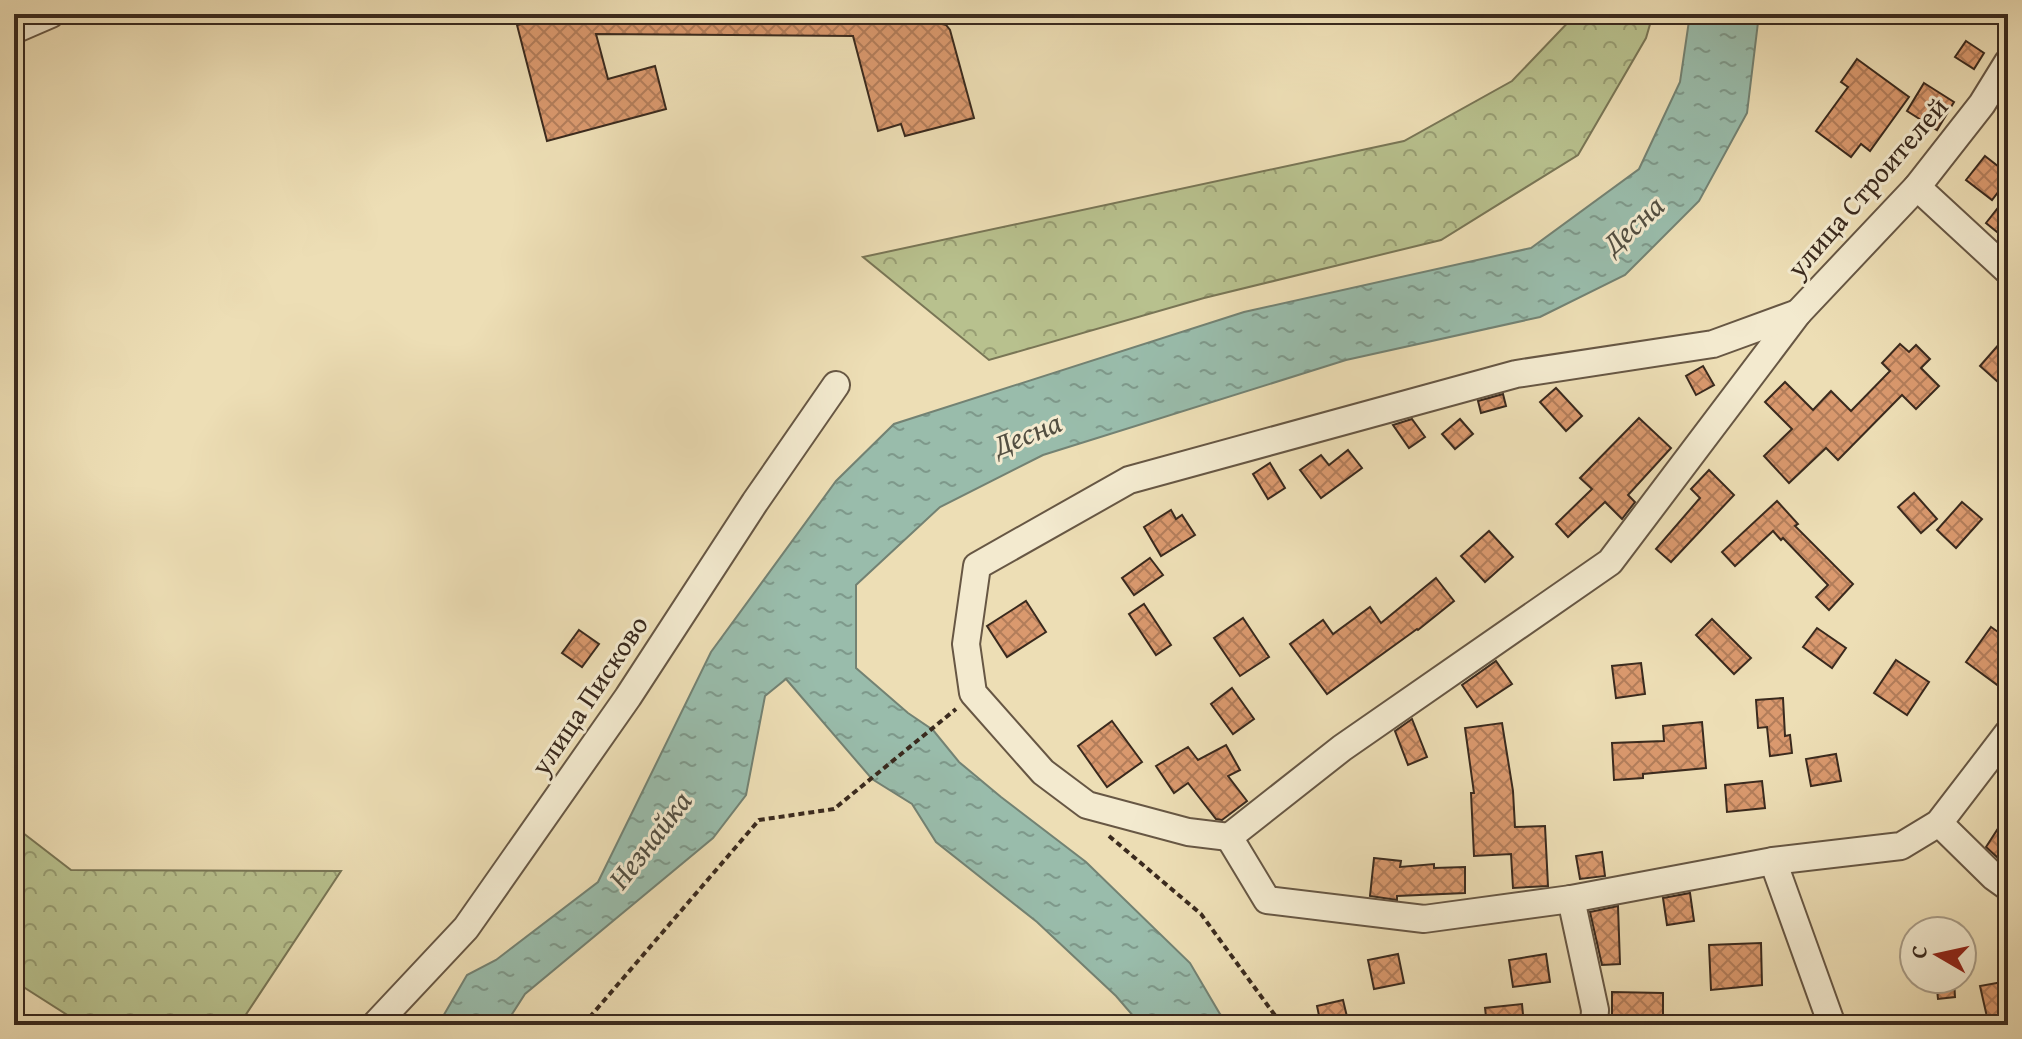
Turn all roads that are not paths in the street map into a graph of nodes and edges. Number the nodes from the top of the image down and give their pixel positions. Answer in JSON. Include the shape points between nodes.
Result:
{"nodes":[{"id":1,"x":51,"y":14,"type":"edge"},
{"id":2,"x":14,"y":30,"type":"edge"},
{"id":3,"x":2008,"y":62,"type":"edge"},
{"id":4,"x":1917,"y":187,"type":"junction"},
{"id":5,"x":2008,"y":271,"type":"edge"},
{"id":6,"x":1798,"y":313,"type":"junction"},
{"id":7,"x":836,"y":385,"type":"dead end"},
{"id":8,"x":2008,"y":733,"type":"edge"},
{"id":9,"x":1939,"y":823,"type":"junction"},
{"id":10,"x":1229,"y":837,"type":"junction"},
{"id":11,"x":1773,"y":861,"type":"junction"},
{"id":12,"x":2008,"y":887,"type":"edge"},
{"id":13,"x":1571,"y":899,"type":"junction"},
{"id":14,"x":375,"y":1025,"type":"edge"},
{"id":15,"x":1594,"y":1025,"type":"edge"},
{"id":16,"x":1832,"y":1025,"type":"edge"}],
"edges":[{"from":1,"to":2,"type":"street"},
{"from":3,"to":4,"type":"street","name":"улица Строителей"},
{"from":4,"to":5,"type":"street"},
{"from":4,"to":6,"type":"street","name":"улица Строителей"},
{"from":6,"to":10,"type":"street","name":"улица Строителей","via":[[1610,562],[1342,748]]},
{"from":6,"to":10,"type":"street","via":[[1713,344],[1516,374],[1129,480],[977,566],[966,644],[973,693],[1043,772],[1087,805],[1188,832]]},
{"from":7,"to":14,"type":"street","name":"улица Писково","via":[[466,928]]},
{"from":8,"to":9,"type":"street"},
{"from":9,"to":11,"type":"street","via":[[1901,846]]},
{"from":9,"to":12,"type":"street"},
{"from":10,"to":13,"type":"street","via":[[1267,900],[1424,919]]},
{"from":11,"to":13,"type":"street"},
{"from":11,"to":16,"type":"street"},
{"from":13,"to":15,"type":"street"}]}
